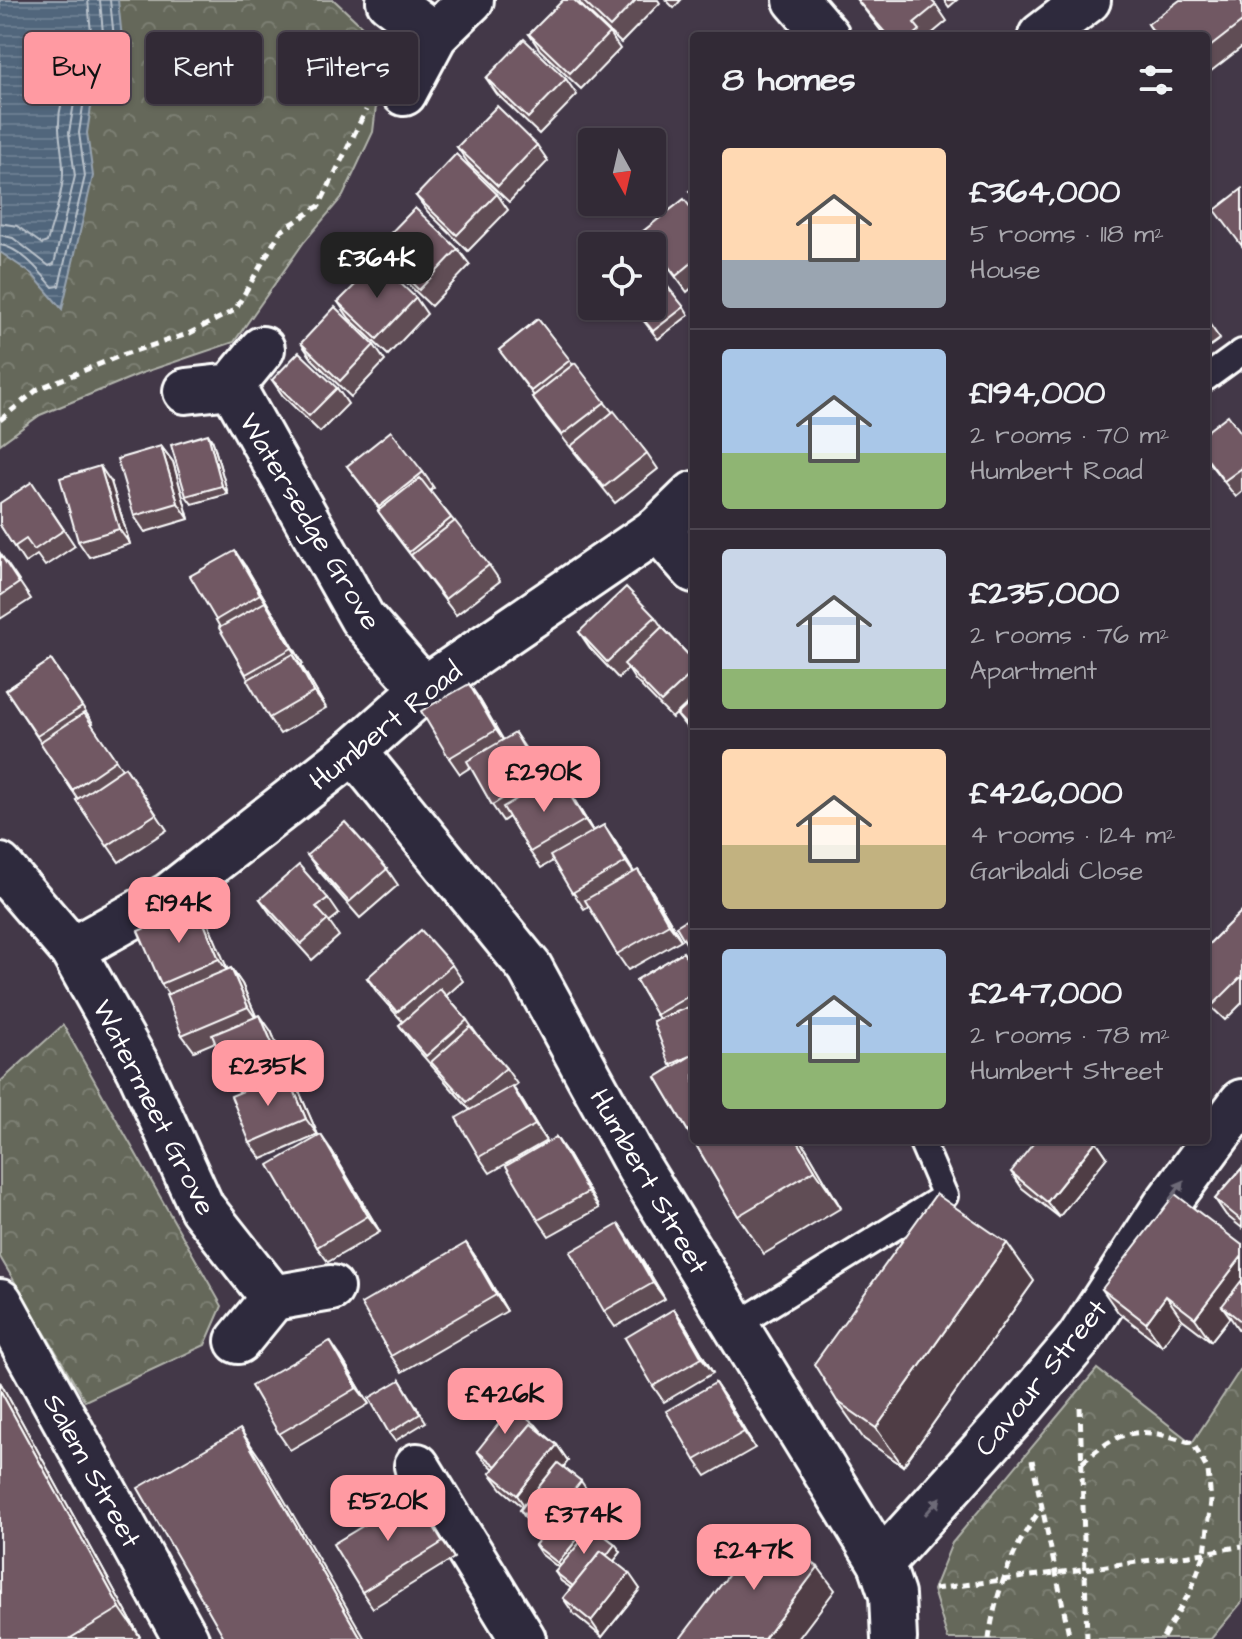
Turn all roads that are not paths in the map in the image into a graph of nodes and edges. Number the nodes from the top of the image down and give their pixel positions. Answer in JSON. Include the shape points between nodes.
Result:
{"nodes":[{"id":1,"x":471,"y":0,"type":"edge"},
{"id":2,"x":796,"y":0,"type":"edge"},
{"id":3,"x":1088,"y":0,"type":"edge"},
{"id":4,"x":389,"y":1,"type":"edge"},
{"id":5,"x":824,"y":32,"type":"edge"},
{"id":6,"x":1046,"y":32,"type":"edge"},
{"id":7,"x":435,"y":35,"type":"junction"},
{"id":8,"x":418,"y":67,"type":"edge"},
{"id":9,"x":262,"y":349,"type":"dead end"},
{"id":10,"x":1242,"y":352,"type":"edge"},
{"id":11,"x":1210,"y":375,"type":"edge"},
{"id":12,"x":232,"y":386,"type":"junction"},
{"id":13,"x":186,"y":391,"type":"dead end"},
{"id":14,"x":690,"y":498,"type":"edge"},
{"id":15,"x":658,"y":529,"type":"junction"},
{"id":16,"x":690,"y":565,"type":"edge"},
{"id":17,"x":424,"y":689,"type":"junction"},
{"id":18,"x":354,"y":751,"type":"junction"},
{"id":19,"x":0,"y":866,"type":"edge"},
{"id":20,"x":72,"y":950,"type":"junction"},
{"id":21,"x":1242,"y":1102,"type":"edge"},
{"id":22,"x":923,"y":1144,"type":"edge"},
{"id":23,"x":331,"y":1288,"type":"dead end"},
{"id":24,"x":273,"y":1298,"type":"junction"},
{"id":25,"x":0,"y":1302,"type":"edge"},
{"id":26,"x":735,"y":1326,"type":"junction"},
{"id":27,"x":238,"y":1341,"type":"dead end"},
{"id":28,"x":417,"y":1466,"type":"dead end"},
{"id":29,"x":886,"y":1579,"type":"junction"},
{"id":30,"x":186,"y":1639,"type":"edge"},
{"id":31,"x":523,"y":1639,"type":"edge"},
{"id":32,"x":894,"y":1639,"type":"edge"}],
"edges":[{"from":1,"to":7,"type":"street"},
{"from":2,"to":5,"type":"street"},
{"from":3,"to":6,"type":"street"},
{"from":4,"to":7,"type":"street"},
{"from":7,"to":8,"type":"street"},
{"from":9,"to":12,"type":"street","name":"Watersedge Grove"},
{"from":10,"to":11,"type":"lane"},
{"from":12,"to":13,"type":"street","name":"Watersedge Grove"},
{"from":12,"to":17,"type":"street","name":"Watersedge Grove","via":[[362,618]]},
{"from":14,"to":15,"type":"street","name":"Humbert Road"},
{"from":15,"to":16,"type":"street"},
{"from":15,"to":17,"type":"street","name":"Humbert Road"},
{"from":17,"to":18,"type":"street","name":"Humbert Road"},
{"from":18,"to":20,"type":"street","name":"Humbert Road","via":[[170,895]]},
{"from":18,"to":26,"type":"street","name":"Humbert Street","via":[[530,968],[639,1168]]},
{"from":19,"to":20,"type":"street","name":"Watermeet Grove"},
{"from":20,"to":24,"type":"street","name":"Watermeet Grove","via":[[139,1069],[202,1208]]},
{"from":29,"to":21,"type":"street","name":"Cavour Street","one_way":true,"via":[[1079,1339],[1166,1205]]},
{"from":22,"to":26,"type":"lane","via":[[945,1196]]},
{"from":23,"to":24,"type":"street"},
{"from":24,"to":27,"type":"street"},
{"from":25,"to":30,"type":"street","name":"Salem Street"},
{"from":26,"to":29,"type":"street","name":"Humbert Street"},
{"from":28,"to":31,"type":"street"},
{"from":29,"to":32,"type":"street","name":"Humbert Street"}]}
